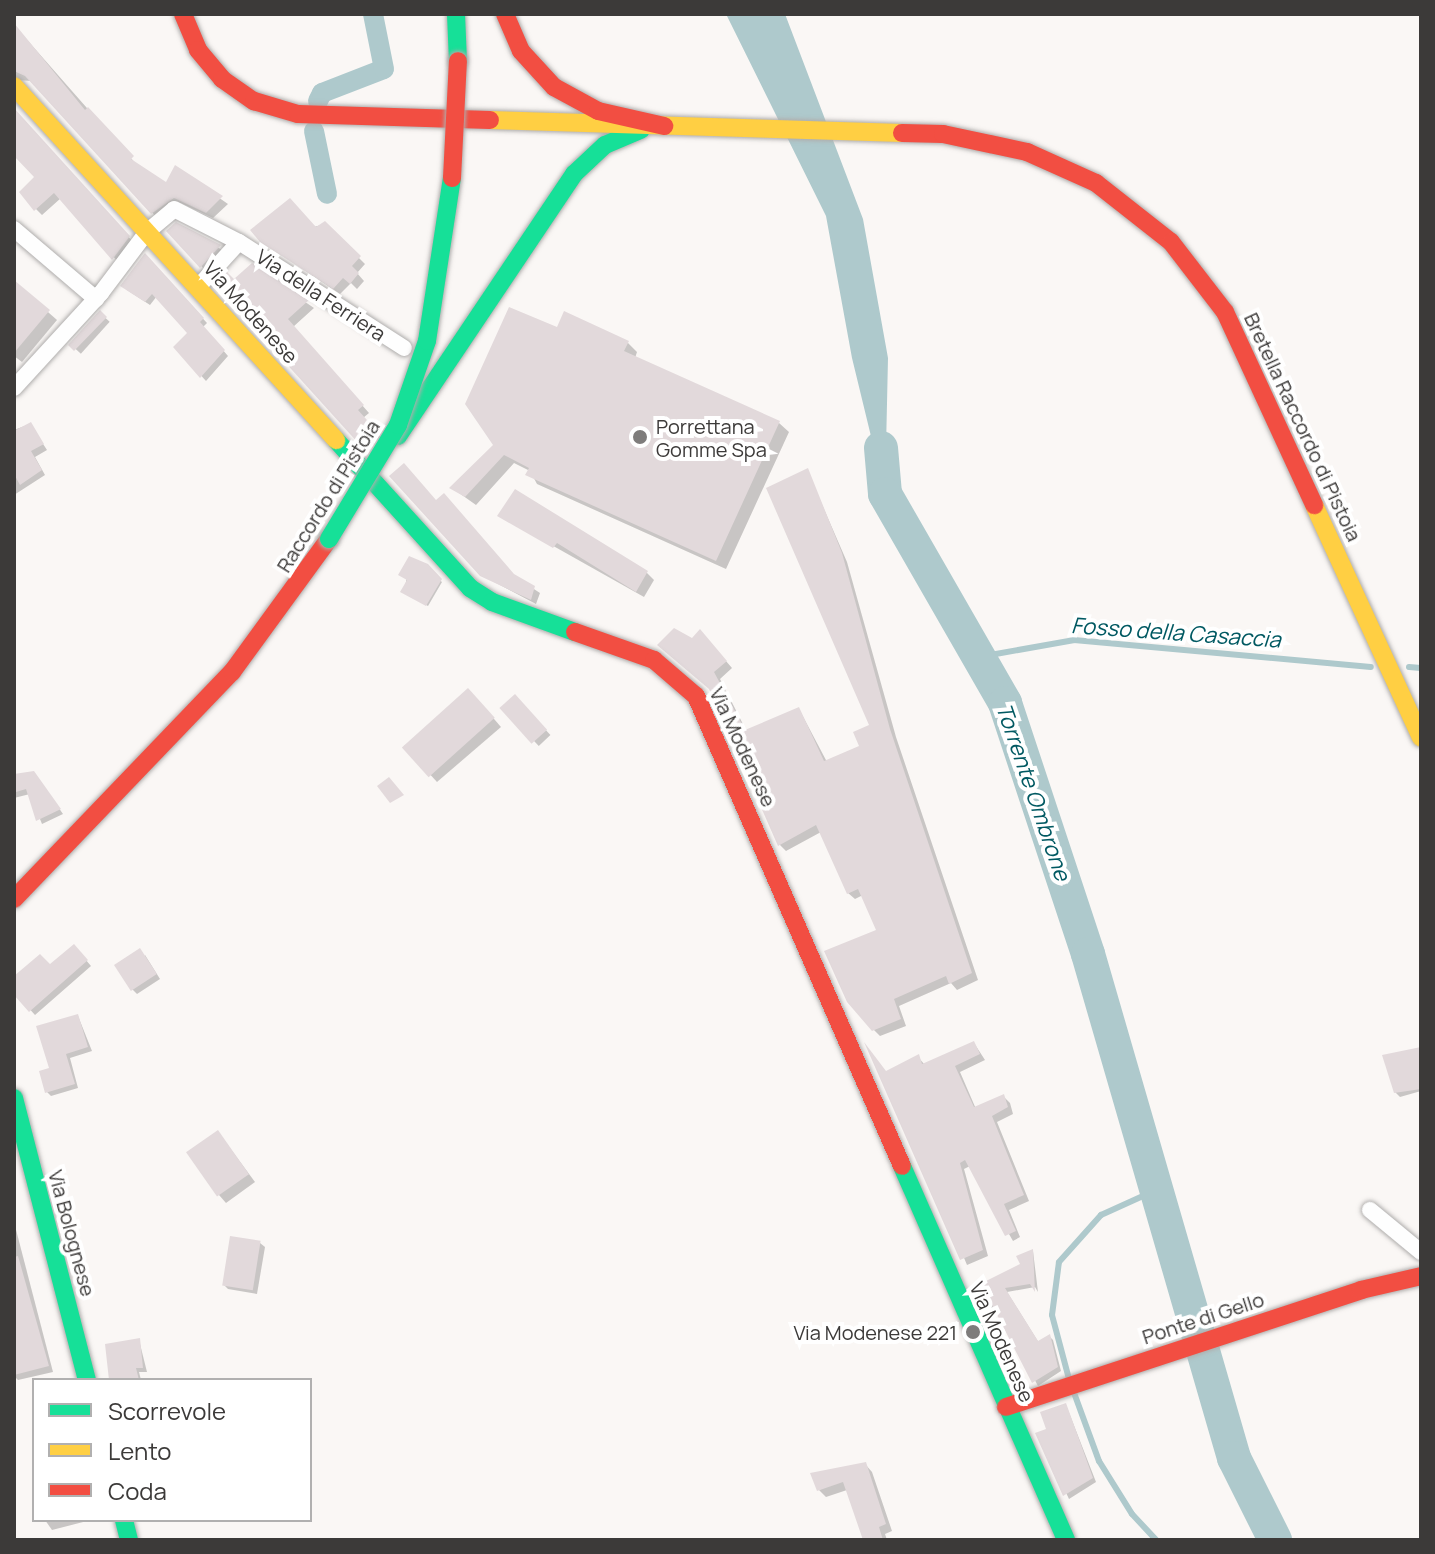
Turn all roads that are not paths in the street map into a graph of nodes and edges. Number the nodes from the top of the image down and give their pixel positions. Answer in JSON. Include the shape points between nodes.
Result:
{"nodes":[{"id":1,"x":183,"y":14,"type":"edge"},
{"id":2,"x":449,"y":14,"type":"edge"},
{"id":3,"x":456,"y":14,"type":"edge"},
{"id":4,"x":505,"y":14,"type":"edge"},
{"id":5,"x":458,"y":61,"type":"junction"},
{"id":6,"x":14,"y":86,"type":"edge"},
{"id":7,"x":664,"y":126,"type":"junction"},
{"id":8,"x":14,"y":229,"type":"edge"},
{"id":9,"x":147,"y":232,"type":"junction"},
{"id":10,"x":239,"y":242,"type":"junction"},
{"id":11,"x":199,"y":286,"type":"junction"},
{"id":12,"x":96,"y":299,"type":"junction"},
{"id":13,"x":404,"y":348,"type":"dead end"},
{"id":14,"x":14,"y":388,"type":"edge"},
{"id":15,"x":380,"y":460,"type":"junction"},
{"id":16,"x":1415,"y":709,"type":"edge"},
{"id":17,"x":1421,"y":738,"type":"edge"},
{"id":18,"x":14,"y":899,"type":"edge"},
{"id":19,"x":16,"y":1107,"type":"edge"},
{"id":20,"x":1370,"y":1210,"type":"dead end"},
{"id":21,"x":1421,"y":1252,"type":"edge"},
{"id":22,"x":1421,"y":1276,"type":"edge"},
{"id":23,"x":86,"y":1378,"type":"edge"},
{"id":24,"x":1006,"y":1407,"type":"junction"},
{"id":25,"x":1066,"y":1540,"type":"edge"}],
"edges":[{"from":1,"to":7,"type":"main road","via":[[198,50],[222,79],[254,101],[286,112]]},
{"from":2,"to":5,"type":"main road"},
{"from":3,"to":5,"type":"main road","name":"Raccordo di Pistoia"},
{"from":4,"to":7,"type":"main road","via":[[521,51],[554,87],[598,111]]},
{"from":5,"to":15,"type":"main road","name":"Raccordo di Pistoia","bridge":true,"via":[[455,169],[435,310],[408,404]]},
{"from":6,"to":9,"type":"main road","name":"Via Modenese"},
{"from":7,"to":15,"type":"main road","bridge":true,"via":[[630,133],[596,152],[567,183]]},
{"from":7,"to":16,"type":"main road","name":"Bretella Raccordo di Pistoia","via":[[972,137],[1063,165],[1124,201],[1197,269],[1250,356]]},
{"from":8,"to":12,"type":"street"},
{"from":9,"to":10,"type":"street","name":"Via della Ferriera","via":[[178,208]]},
{"from":9,"to":11,"type":"main road","name":"Via Modenese"},
{"from":9,"to":12,"type":"street"},
{"from":10,"to":11,"type":"street","name":"Via della Ferriera"},
{"from":10,"to":13,"type":"street","name":"Via della Ferriera"},
{"from":11,"to":24,"type":"main road","name":"Via Modenese","via":[[470,588],[492,602],[654,660],[696,696]]},
{"from":12,"to":14,"type":"street"},
{"from":15,"to":18,"type":"main road","name":"Raccordo di Pistoia","bridge":true,"via":[[232,672]]},
{"from":16,"to":17,"type":"main road","name":"Bretella Raccordo di Pistoia"},
{"from":19,"to":23,"type":"main road","name":"Via Bolognese"},
{"from":20,"to":21,"type":"street"},
{"from":22,"to":24,"type":"main road","name":"Ponte di Gello","via":[[1361,1290]]},
{"from":24,"to":25,"type":"main road","name":"Via Modenese"}]}
